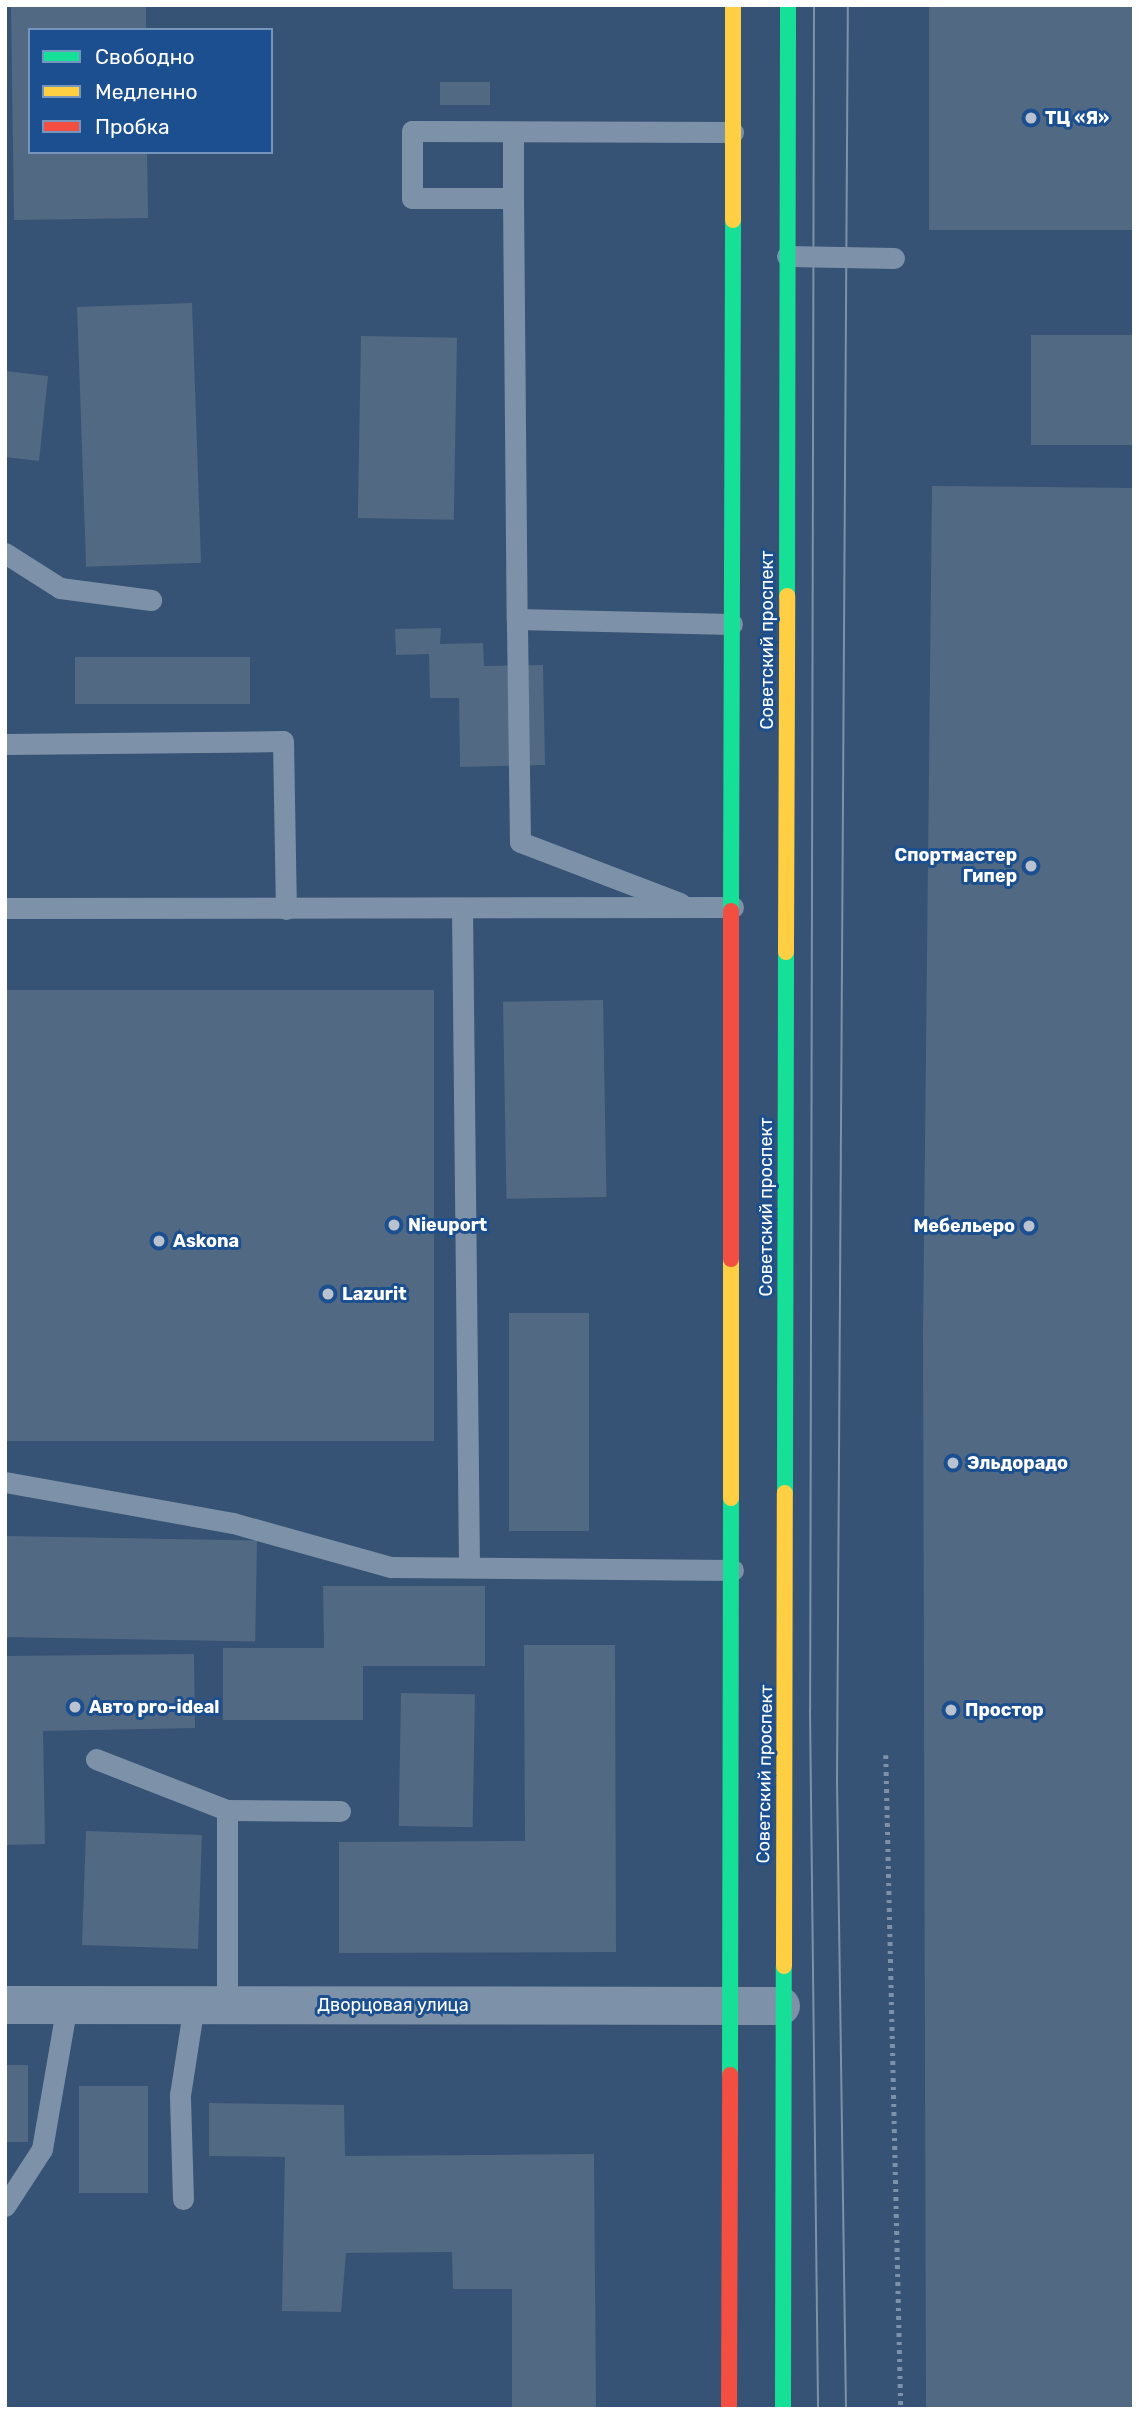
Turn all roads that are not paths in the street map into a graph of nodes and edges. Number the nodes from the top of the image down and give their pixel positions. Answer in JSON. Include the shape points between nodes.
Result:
{"nodes":[{"id":1,"x":733,"y":5,"type":"edge"},
{"id":2,"x":788,"y":5,"type":"edge"},
{"id":3,"x":513,"y":132,"type":"junction"},
{"id":4,"x":733,"y":132,"type":"junction"},
{"id":5,"x":513,"y":198,"type":"junction"},
{"id":6,"x":787,"y":256,"type":"junction"},
{"id":7,"x":894,"y":258,"type":"dead end"},
{"id":8,"x":5,"y":553,"type":"edge"},
{"id":9,"x":151,"y":600,"type":"dead end"},
{"id":10,"x":517,"y":619,"type":"junction"},
{"id":11,"x":733,"y":624,"type":"junction"},
{"id":12,"x":5,"y":744,"type":"edge"},
{"id":13,"x":692,"y":907,"type":"junction"},
{"id":14,"x":733,"y":907,"type":"junction"},
{"id":15,"x":5,"y":908,"type":"edge"},
{"id":16,"x":462,"y":908,"type":"junction"},
{"id":17,"x":286,"y":909,"type":"junction"},
{"id":18,"x":5,"y":1482,"type":"edge"},
{"id":19,"x":469,"y":1567,"type":"junction"},
{"id":20,"x":733,"y":1570,"type":"junction"},
{"id":21,"x":96,"y":1759,"type":"dead end"},
{"id":22,"x":227,"y":1810,"type":"junction"},
{"id":23,"x":340,"y":1811,"type":"dead end"},
{"id":24,"x":5,"y":2005,"type":"edge"},
{"id":25,"x":67,"y":2005,"type":"junction"},
{"id":26,"x":211,"y":2005,"type":"junction"},
{"id":27,"x":729,"y":2005,"type":"junction"},
{"id":28,"x":781,"y":2006,"type":"junction"},
{"id":29,"x":183,"y":2199,"type":"dead end"},
{"id":30,"x":5,"y":2206,"type":"edge"},
{"id":31,"x":729,"y":2409,"type":"edge"},
{"id":32,"x":783,"y":2409,"type":"edge"}],
"edges":[{"from":1,"to":4,"type":"main road","name":"Советский проспект"},
{"from":2,"to":6,"type":"main road","name":"Советский проспект"},
{"from":3,"to":4,"type":"lane"},
{"from":3,"to":5,"type":"lane"},
{"from":3,"to":5,"type":"lane","via":[[412,131],[412,198]]},
{"from":4,"to":11,"type":"main road","name":"Советский проспект"},
{"from":5,"to":10,"type":"lane"},
{"from":6,"to":7,"type":"lane"},
{"from":6,"to":28,"type":"main road","name":"Советский проспект"},
{"from":8,"to":9,"type":"lane","via":[[60,588]]},
{"from":10,"to":11,"type":"lane"},
{"from":10,"to":13,"type":"lane","via":[[520,842]]},
{"from":11,"to":14,"type":"main road","name":"Советский проспект"},
{"from":12,"to":17,"type":"lane","via":[[283,741]]},
{"from":13,"to":14,"type":"lane"},
{"from":13,"to":16,"type":"lane"},
{"from":14,"to":20,"type":"main road","name":"Советский проспект"},
{"from":15,"to":17,"type":"lane"},
{"from":16,"to":17,"type":"lane"},
{"from":16,"to":19,"type":"lane"},
{"from":18,"to":19,"type":"lane","via":[[233,1523],[391,1567]]},
{"from":19,"to":20,"type":"lane"},
{"from":20,"to":27,"type":"main road","name":"Советский проспект"},
{"from":21,"to":22,"type":"lane"},
{"from":22,"to":23,"type":"lane"},
{"from":22,"to":26,"type":"lane"},
{"from":24,"to":25,"type":"street","name":"Дворцовая улица"},
{"from":25,"to":26,"type":"street","name":"Дворцовая улица"},
{"from":25,"to":30,"type":"lane","via":[[42,2149]]},
{"from":26,"to":27,"type":"street","name":"Дворцовая улица"},
{"from":26,"to":29,"type":"lane","via":[[180,2095]]},
{"from":27,"to":28,"type":"street","name":"Дворцовая улица"},
{"from":27,"to":31,"type":"main road","name":"Советский проспект"},
{"from":28,"to":32,"type":"main road","name":"Советский проспект"}]}
